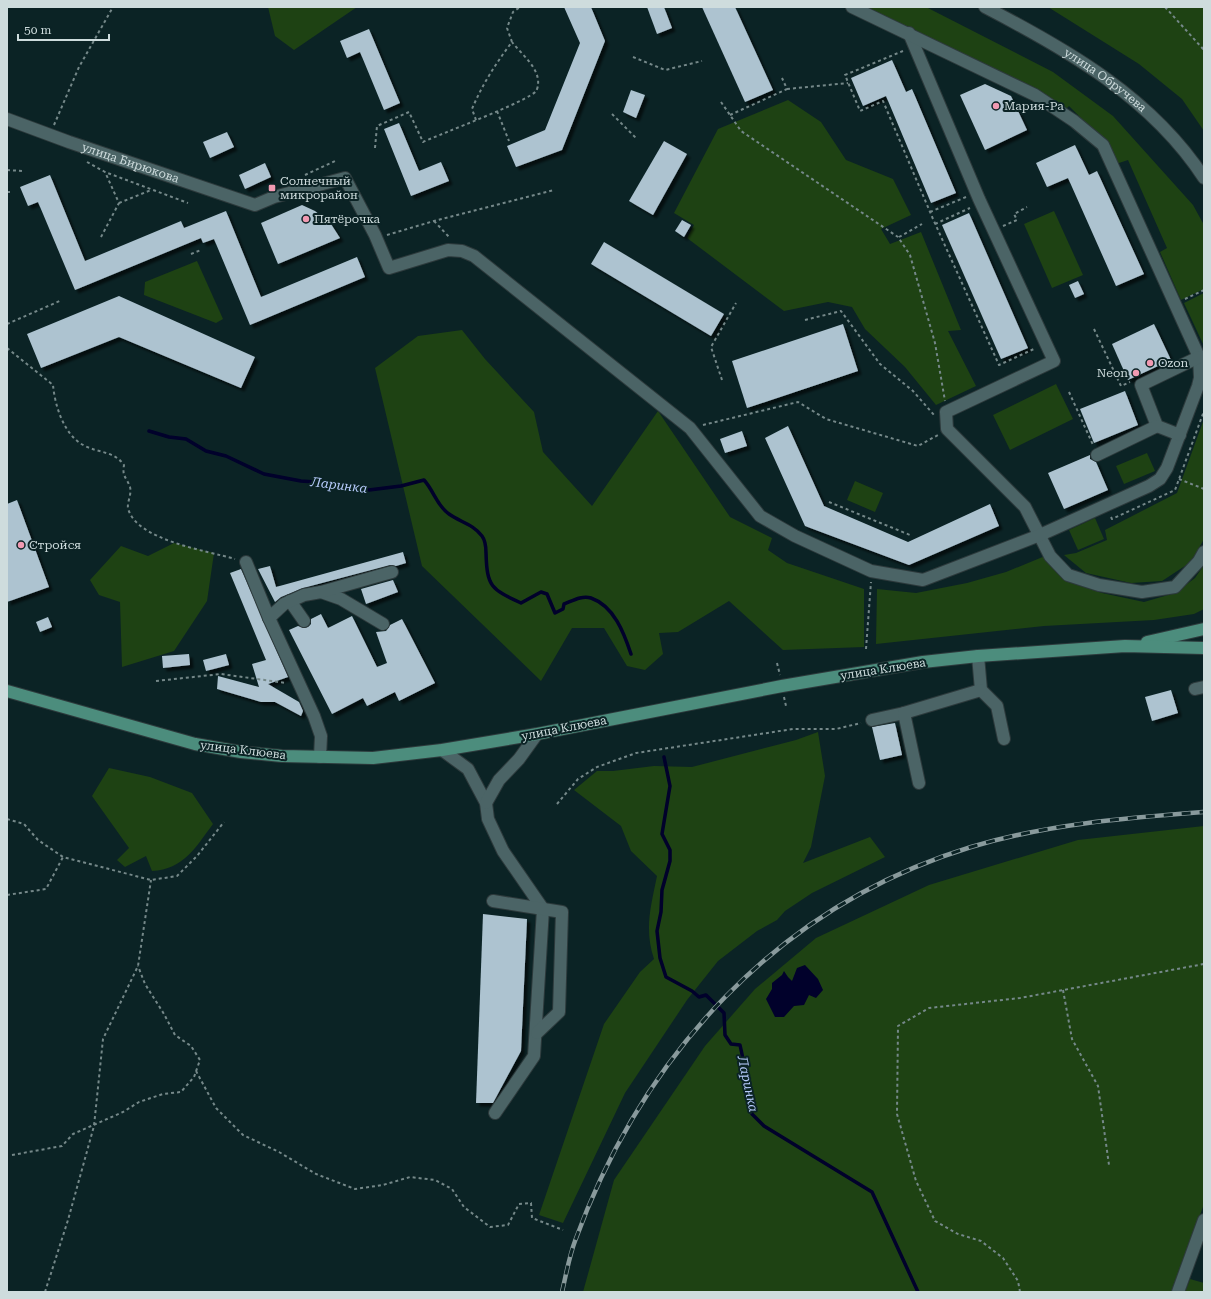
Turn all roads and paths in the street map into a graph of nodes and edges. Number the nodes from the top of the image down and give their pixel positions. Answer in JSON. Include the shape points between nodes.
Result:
{"nodes":[{"id":1,"x":112,"y":7,"type":"edge"},
{"id":2,"x":520,"y":7,"type":"edge"},
{"id":3,"x":852,"y":7,"type":"edge"},
{"id":4,"x":985,"y":7,"type":"edge"},
{"id":5,"x":1165,"y":7,"type":"edge"},
{"id":6,"x":909,"y":33,"type":"junction"},
{"id":7,"x":512,"y":42,"type":"junction"},
{"id":8,"x":910,"y":48,"type":"dead end"},
{"id":9,"x":1204,"y":50,"type":"edge"},
{"id":10,"x":634,"y":56,"type":"dead end"},
{"id":11,"x":702,"y":61,"type":"dead end"},
{"id":12,"x":782,"y":78,"type":"dead end"},
{"id":13,"x":848,"y":83,"type":"junction"},
{"id":14,"x":787,"y":89,"type":"junction"},
{"id":15,"x":721,"y":102,"type":"dead end"},
{"id":16,"x":497,"y":111,"type":"junction"},
{"id":17,"x":612,"y":114,"type":"dead end"},
{"id":18,"x":730,"y":115,"type":"junction"},
{"id":19,"x":7,"y":119,"type":"edge"},
{"id":20,"x":476,"y":120,"type":"junction"},
{"id":21,"x":48,"y":122,"type":"dead end"},
{"id":22,"x":62,"y":127,"type":"dead end"},
{"id":23,"x":52,"y":130,"type":"junction"},
{"id":24,"x":637,"y":139,"type":"dead end"},
{"id":25,"x":509,"y":141,"type":"dead end"},
{"id":26,"x":375,"y":148,"type":"dead end"},
{"id":27,"x":86,"y":161,"type":"dead end"},
{"id":28,"x":335,"y":161,"type":"dead end"},
{"id":29,"x":7,"y":170,"type":"edge"},
{"id":30,"x":22,"y":170,"type":"dead end"},
{"id":31,"x":105,"y":172,"type":"junction"},
{"id":32,"x":303,"y":176,"type":"dead end"},
{"id":33,"x":1204,"y":178,"type":"edge"},
{"id":34,"x":152,"y":190,"type":"junction"},
{"id":35,"x":554,"y":190,"type":"dead end"},
{"id":36,"x":7,"y":192,"type":"edge"},
{"id":37,"x":11,"y":192,"type":"dead end"},
{"id":38,"x":969,"y":195,"type":"dead end"},
{"id":39,"x":118,"y":203,"type":"junction"},
{"id":40,"x":188,"y":203,"type":"dead end"},
{"id":41,"x":974,"y":206,"type":"dead end"},
{"id":42,"x":1027,"y":207,"type":"dead end"},
{"id":43,"x":930,"y":212,"type":"junction"},
{"id":44,"x":434,"y":221,"type":"junction"},
{"id":45,"x":922,"y":224,"type":"dead end"},
{"id":46,"x":935,"y":224,"type":"junction"},
{"id":47,"x":994,"y":231,"type":"junction"},
{"id":48,"x":101,"y":237,"type":"dead end"},
{"id":49,"x":898,"y":237,"type":"junction"},
{"id":50,"x":377,"y":238,"type":"junction"},
{"id":51,"x":201,"y":250,"type":"dead end"},
{"id":52,"x":462,"y":251,"type":"junction"},
{"id":53,"x":191,"y":254,"type":"dead end"},
{"id":54,"x":1204,"y":290,"type":"edge"},
{"id":55,"x":62,"y":300,"type":"dead end"},
{"id":56,"x":1180,"y":302,"type":"dead end"},
{"id":57,"x":736,"y":303,"type":"dead end"},
{"id":58,"x":805,"y":320,"type":"dead end"},
{"id":59,"x":7,"y":324,"type":"edge"},
{"id":60,"x":1094,"y":329,"type":"dead end"},
{"id":61,"x":1034,"y":341,"type":"dead end"},
{"id":62,"x":7,"y":348,"type":"edge"},
{"id":63,"x":1199,"y":357,"type":"junction"},
{"id":64,"x":722,"y":380,"type":"dead end"},
{"id":65,"x":1127,"y":384,"type":"dead end"},
{"id":66,"x":1069,"y":392,"type":"dead end"},
{"id":67,"x":946,"y":412,"type":"junction"},
{"id":68,"x":1157,"y":426,"type":"junction"},
{"id":69,"x":690,"y":428,"type":"junction"},
{"id":70,"x":947,"y":429,"type":"junction"},
{"id":71,"x":1180,"y":435,"type":"junction"},
{"id":72,"x":1097,"y":455,"type":"joint"},
{"id":73,"x":1164,"y":473,"type":"junction"},
{"id":74,"x":1204,"y":489,"type":"edge"},
{"id":75,"x":829,"y":502,"type":"dead end"},
{"id":76,"x":910,"y":535,"type":"dead end"},
{"id":77,"x":1040,"y":535,"type":"junction"},
{"id":78,"x":1204,"y":552,"type":"edge"},
{"id":79,"x":246,"y":562,"type":"joint"},
{"id":80,"x":392,"y":572,"type":"dead end"},
{"id":81,"x":321,"y":592,"type":"junction"},
{"id":82,"x":870,"y":595,"type":"dead end"},
{"id":83,"x":290,"y":601,"type":"junction"},
{"id":84,"x":269,"y":618,"type":"junction"},
{"id":85,"x":304,"y":621,"type":"dead end"},
{"id":86,"x":383,"y":624,"type":"dead end"},
{"id":87,"x":1204,"y":629,"type":"edge"},
{"id":88,"x":1125,"y":646,"type":"junction"},
{"id":89,"x":1204,"y":648,"type":"edge"},
{"id":90,"x":866,"y":649,"type":"dead end"},
{"id":91,"x":978,"y":656,"type":"junction"},
{"id":92,"x":156,"y":680,"type":"dead end"},
{"id":93,"x":299,"y":685,"type":"junction"},
{"id":94,"x":981,"y":690,"type":"junction"},
{"id":95,"x":7,"y":691,"type":"edge"},
{"id":96,"x":904,"y":713,"type":"junction"},
{"id":97,"x":872,"y":720,"type":"joint"},
{"id":98,"x":537,"y":734,"type":"junction"},
{"id":99,"x":1004,"y":738,"type":"dead end"},
{"id":100,"x":442,"y":750,"type":"junction"},
{"id":101,"x":320,"y":757,"type":"junction"},
{"id":102,"x":919,"y":783,"type":"dead end"},
{"id":103,"x":486,"y":803,"type":"junction"},
{"id":104,"x":557,"y":804,"type":"dead end"},
{"id":105,"x":7,"y":819,"type":"edge"},
{"id":106,"x":224,"y":822,"type":"dead end"},
{"id":107,"x":63,"y":857,"type":"junction"},
{"id":108,"x":151,"y":880,"type":"junction"},
{"id":109,"x":7,"y":895,"type":"edge"},
{"id":110,"x":493,"y":900,"type":"dead end"},
{"id":111,"x":543,"y":909,"type":"junction"},
{"id":112,"x":1204,"y":964,"type":"edge"},
{"id":113,"x":138,"y":966,"type":"junction"},
{"id":114,"x":1063,"y":990,"type":"junction"},
{"id":115,"x":537,"y":1033,"type":"junction"},
{"id":116,"x":196,"y":1071,"type":"junction"},
{"id":117,"x":494,"y":1113,"type":"dead end"},
{"id":118,"x":94,"y":1126,"type":"junction"},
{"id":119,"x":12,"y":1154,"type":"dead end"},
{"id":120,"x":1109,"y":1165,"type":"dead end"},
{"id":121,"x":1204,"y":1220,"type":"edge"},
{"id":122,"x":563,"y":1230,"type":"dead end"},
{"id":123,"x":46,"y":1292,"type":"edge"},
{"id":124,"x":1020,"y":1292,"type":"edge"},
{"id":125,"x":1178,"y":1292,"type":"edge"}],
"edges":[{"from":1,"to":23,"type":"path","via":[[79,67]]},
{"from":2,"to":7,"type":"path","via":[[513,12],[507,28]]},
{"from":3,"to":6,"type":"street"},
{"from":4,"to":33,"type":"street","name":"улица Обручева","via":[[1086,64],[1140,104],[1194,163]]},
{"from":5,"to":9,"type":"path"},
{"from":6,"to":47,"type":"street"},
{"from":6,"to":63,"type":"street","via":[[1035,96],[1074,121],[1103,145]]},
{"from":7,"to":16,"type":"path","via":[[537,71],[538,86],[530,96]]},
{"from":7,"to":20,"type":"path","via":[[479,93],[472,109]]},
{"from":8,"to":13,"type":"path","via":[[846,75]]},
{"from":10,"to":11,"type":"path","via":[[665,70]]},
{"from":12,"to":14,"type":"path"},
{"from":13,"to":14,"type":"path"},
{"from":13,"to":43,"type":"path","via":[[860,111],[883,101]]},
{"from":14,"to":18,"type":"path"},
{"from":15,"to":18,"type":"path"},
{"from":16,"to":20,"type":"path"},
{"from":16,"to":25,"type":"path"},
{"from":17,"to":24,"type":"path"},
{"from":18,"to":49,"type":"path","via":[[741,131]]},
{"from":19,"to":23,"type":"street","name":"улица Бирюкова"},
{"from":20,"to":26,"type":"path","via":[[423,142],[409,112],[377,126]]},
{"from":21,"to":23,"type":"path"},
{"from":22,"to":23,"type":"path"},
{"from":23,"to":50,"type":"street","name":"улица Бирюкова","via":[[255,205],[274,197],[345,178]]},
{"from":27,"to":31,"type":"path"},
{"from":28,"to":32,"type":"path"},
{"from":29,"to":30,"type":"path"},
{"from":31,"to":34,"type":"path"},
{"from":31,"to":39,"type":"path"},
{"from":34,"to":39,"type":"path"},
{"from":34,"to":40,"type":"path"},
{"from":35,"to":44,"type":"path"},
{"from":36,"to":37,"type":"path"},
{"from":38,"to":43,"type":"path"},
{"from":39,"to":48,"type":"path"},
{"from":41,"to":46,"type":"path"},
{"from":42,"to":47,"type":"path","via":[[1014,214],[1017,220]]},
{"from":43,"to":46,"type":"path"},
{"from":44,"to":50,"type":"path"},
{"from":44,"to":52,"type":"path"},
{"from":45,"to":49,"type":"path"},
{"from":46,"to":61,"type":"path","via":[[999,365],[1037,348]]},
{"from":47,"to":67,"type":"street","via":[[1054,361]]},
{"from":49,"to":67,"type":"path","via":[[910,255],[935,343]]},
{"from":50,"to":52,"type":"street","via":[[389,268],[448,250]]},
{"from":51,"to":53,"type":"path"},
{"from":52,"to":69,"type":"street","via":[[474,256]]},
{"from":54,"to":56,"type":"path"},
{"from":55,"to":59,"type":"path"},
{"from":57,"to":64,"type":"path","via":[[711,347]]},
{"from":58,"to":70,"type":"path","via":[[841,311],[880,364],[913,391]]},
{"from":60,"to":65,"type":"path","via":[[1121,386]]},
{"from":62,"to":79,"type":"path","via":[[53,385],[54,403],[64,426],[72,436],[85,446],[106,451],[119,458],[124,465],[122,474],[130,488],[128,508],[136,523],[174,543]]},
{"from":63,"to":68,"type":"street","via":[[1141,385]]},
{"from":63,"to":71,"type":"street","via":[[1200,378]]},
{"from":66,"to":72,"type":"path"},
{"from":67,"to":70,"type":"street"},
{"from":68,"to":71,"type":"street"},
{"from":68,"to":72,"type":"street"},
{"from":69,"to":70,"type":"path","via":[[798,402],[826,418],[918,446]]},
{"from":69,"to":77,"type":"street","via":[[760,516],[795,536],[871,571],[923,580]]},
{"from":70,"to":77,"type":"street","via":[[1025,507]]},
{"from":71,"to":73,"type":"street"},
{"from":73,"to":74,"type":"path"},
{"from":73,"to":77,"type":"street","via":[[1150,486]]},
{"from":75,"to":76,"type":"path"},
{"from":77,"to":78,"type":"street","via":[[1050,556],[1068,575],[1099,586],[1142,592],[1175,587],[1199,562]]},
{"from":79,"to":84,"type":"street"},
{"from":80,"to":81,"type":"street"},
{"from":81,"to":83,"type":"street"},
{"from":81,"to":86,"type":"street","via":[[341,599]]},
{"from":82,"to":90,"type":"path"},
{"from":83,"to":84,"type":"street"},
{"from":83,"to":85,"type":"street"},
{"from":84,"to":93,"type":"street"},
{"from":87,"to":88,"type":"main road","name":"улица Клюева"},
{"from":88,"to":89,"type":"main road","name":"улица Клюева"},
{"from":88,"to":91,"type":"main road","name":"улица Клюева"},
{"from":91,"to":94,"type":"street"},
{"from":91,"to":98,"type":"main road","name":"улица Клюева","via":[[923,662],[782,686]]},
{"from":92,"to":93,"type":"path","via":[[221,674]]},
{"from":93,"to":101,"type":"street","via":[[320,736]]},
{"from":94,"to":96,"type":"street"},
{"from":94,"to":99,"type":"street","via":[[997,706]]},
{"from":95,"to":101,"type":"main road","name":"улица Клюева","via":[[195,744],[240,752]]},
{"from":96,"to":97,"type":"street"},
{"from":96,"to":102,"type":"street"},
{"from":97,"to":104,"type":"path","via":[[836,729],[793,729],[636,753],[598,767],[578,779]]},
{"from":98,"to":100,"type":"main road","name":"улица Клюева"},
{"from":98,"to":103,"type":"street","via":[[520,759],[499,780]]},
{"from":100,"to":101,"type":"main road","name":"улица Клюева","via":[[373,758]]},
{"from":100,"to":103,"type":"street","via":[[468,769]]},
{"from":103,"to":111,"type":"street","via":[[488,818],[503,851]]},
{"from":105,"to":107,"type":"path","via":[[24,824],[38,840]]},
{"from":106,"to":108,"type":"path","via":[[177,876]]},
{"from":107,"to":108,"type":"path"},
{"from":107,"to":109,"type":"path","via":[[46,889]]},
{"from":108,"to":113,"type":"path"},
{"from":110,"to":111,"type":"street"},
{"from":111,"to":115,"type":"street"},
{"from":111,"to":115,"type":"street","via":[[562,912],[559,1012]]},
{"from":112,"to":114,"type":"path"},
{"from":113,"to":116,"type":"path","via":[[145,984],[175,1035],[191,1046],[200,1060]]},
{"from":113,"to":118,"type":"path","via":[[103,1039]]},
{"from":114,"to":120,"type":"path","via":[[1072,1039],[1098,1086]]},
{"from":114,"to":124,"type":"path","via":[[1020,998],[929,1008],[898,1026],[897,1114],[916,1181],[935,1221],[958,1234],[980,1241],[1003,1258],[1018,1282]]},
{"from":115,"to":117,"type":"street","via":[[534,1056]]},
{"from":116,"to":118,"type":"path","via":[[181,1092],[163,1094],[139,1102]]},
{"from":116,"to":122,"type":"path","via":[[216,1108],[243,1135],[316,1174],[355,1189],[383,1185],[410,1177],[436,1180],[452,1190],[464,1207],[490,1227],[508,1225],[519,1204],[531,1203],[532,1218]]},
{"from":118,"to":119,"type":"path","via":[[73,1134],[62,1146]]},
{"from":118,"to":123,"type":"path"},
{"from":121,"to":125,"type":"street"}]}
